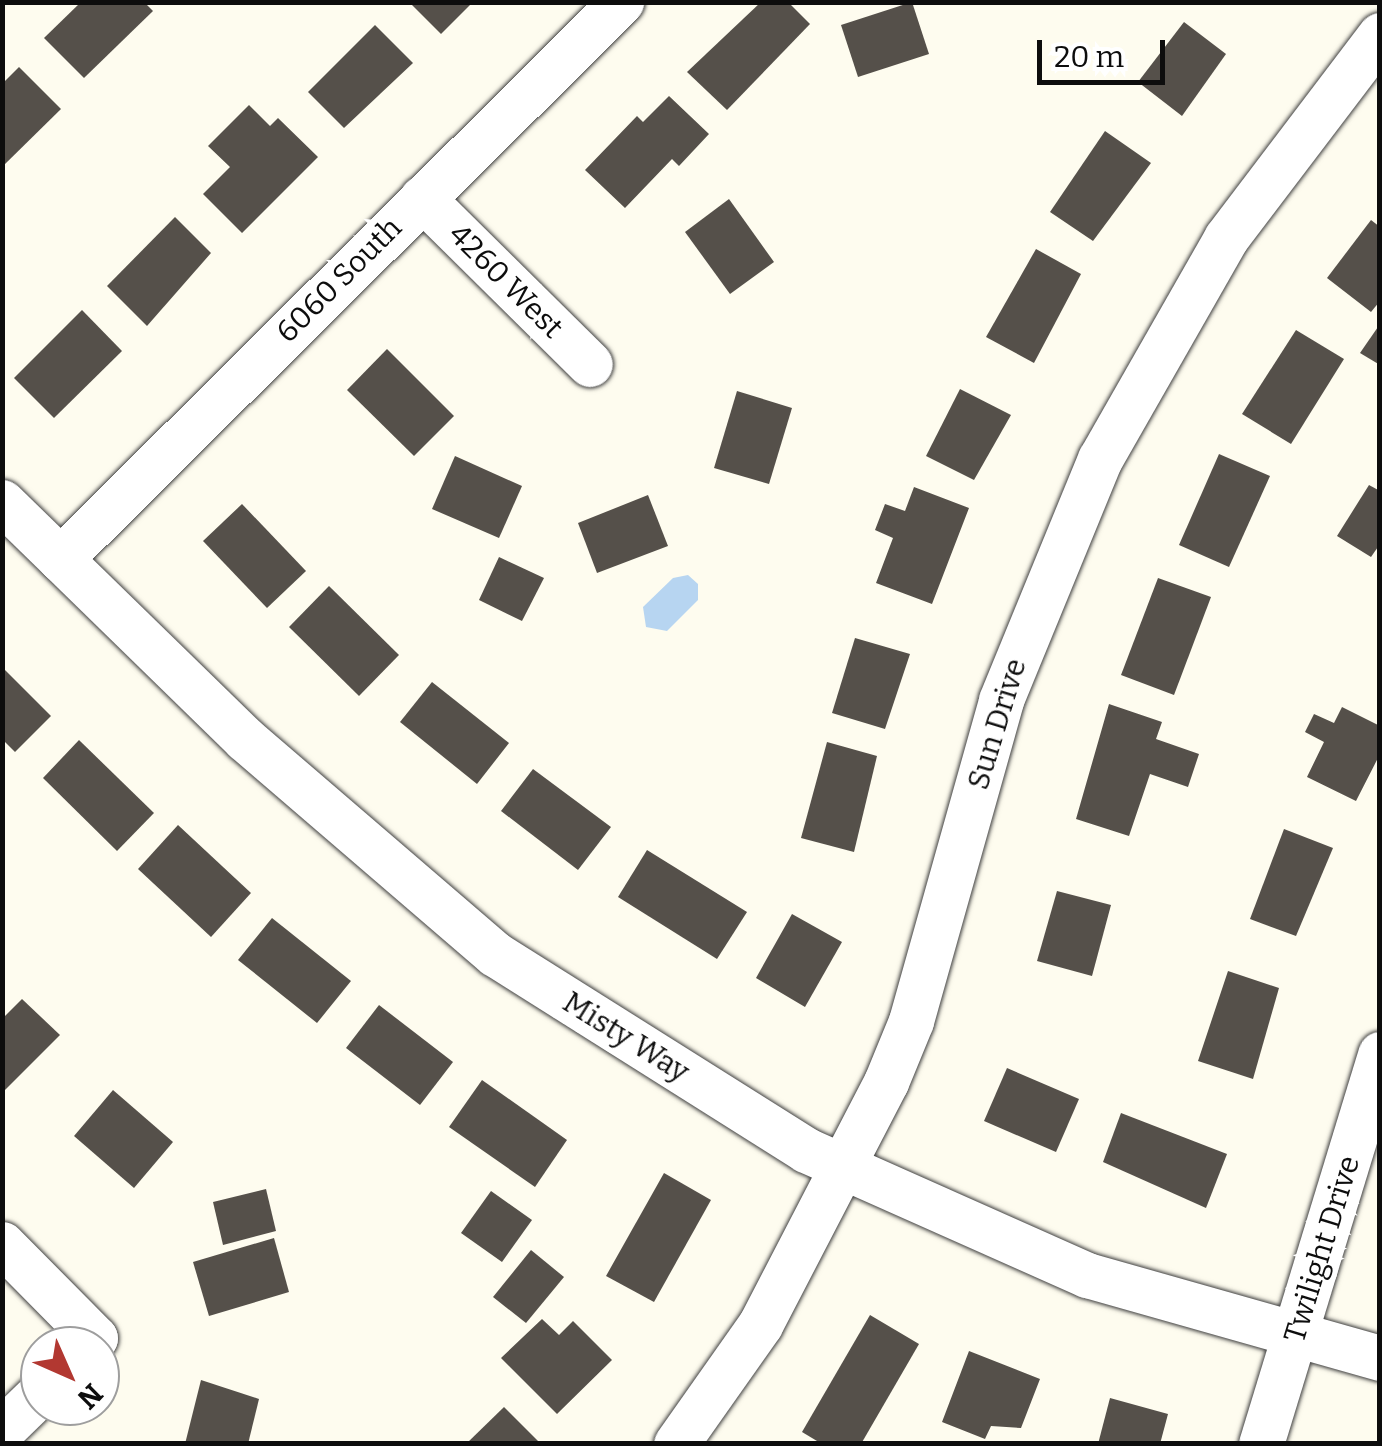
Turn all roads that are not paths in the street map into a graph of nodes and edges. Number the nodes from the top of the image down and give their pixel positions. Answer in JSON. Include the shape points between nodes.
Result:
{"nodes":[{"id":1,"x":621,"y":2,"type":"edge"},
{"id":2,"x":1380,"y":35,"type":"edge"},
{"id":3,"x":422,"y":198,"type":"junction"},
{"id":4,"x":590,"y":364,"type":"dead end"},
{"id":5,"x":2,"y":502,"type":"edge"},
{"id":6,"x":60,"y":559,"type":"junction"},
{"id":7,"x":1380,"y":1054,"type":"edge"},
{"id":8,"x":842,"y":1167,"type":"junction"},
{"id":9,"x":2,"y":1244,"type":"edge"},
{"id":10,"x":83,"y":1326,"type":"edge"},
{"id":11,"x":1297,"y":1338,"type":"junction"},
{"id":12,"x":1380,"y":1358,"type":"edge"},
{"id":13,"x":20,"y":1412,"type":"edge"},
{"id":14,"x":2,"y":1430,"type":"edge"},
{"id":15,"x":676,"y":1444,"type":"edge"},
{"id":16,"x":1262,"y":1444,"type":"edge"}],
"edges":[{"from":1,"to":3,"type":"street","name":"6060 South"},
{"from":2,"to":8,"type":"street","name":"Sun Drive","via":[[1226,238],[1100,459],[1001,700],[911,1020]]},
{"from":3,"to":4,"type":"street","name":"4260 West"},
{"from":3,"to":6,"type":"street","name":"6060 South"},
{"from":5,"to":6,"type":"street","name":"Misty Way"},
{"from":6,"to":8,"type":"street","name":"Misty Way","via":[[245,740],[496,954]]},
{"from":7,"to":11,"type":"street","name":"Twilight Drive"},
{"from":8,"to":11,"type":"street","name":"Misty Way","via":[[1087,1275]]},
{"from":8,"to":15,"type":"street","name":"Sun Drive","via":[[760,1325]]},
{"from":9,"to":10,"type":"street"},
{"from":11,"to":12,"type":"street","name":"Misty Way"},
{"from":11,"to":16,"type":"street","name":"Twilight Drive"},
{"from":13,"to":14,"type":"street"}]}
